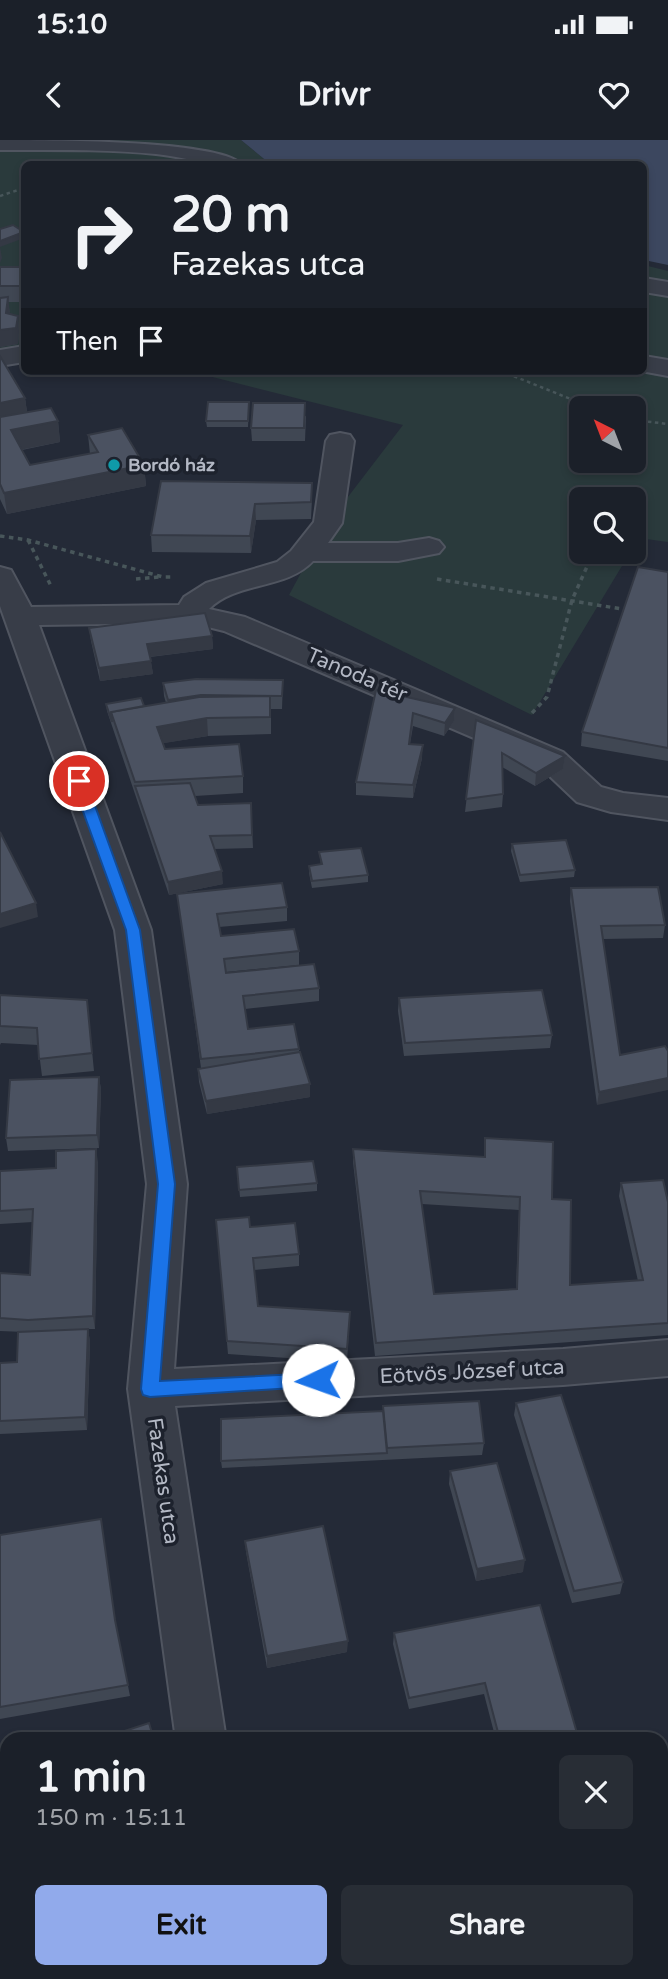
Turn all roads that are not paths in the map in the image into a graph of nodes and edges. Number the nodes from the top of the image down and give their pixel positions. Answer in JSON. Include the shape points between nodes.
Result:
{"nodes":[{"id":1,"x":0,"y":143,"type":"edge"},
{"id":2,"x":224,"y":161,"type":"edge"},
{"id":3,"x":647,"y":286,"type":"edge"},
{"id":4,"x":668,"y":289,"type":"edge"},
{"id":5,"x":21,"y":354,"type":"edge"},
{"id":6,"x":0,"y":358,"type":"edge"},
{"id":7,"x":647,"y":364,"type":"edge"},
{"id":8,"x":668,"y":368,"type":"edge"},
{"id":9,"x":340,"y":440,"type":"dead end"},
{"id":10,"x":429,"y":547,"type":"dead end"},
{"id":11,"x":304,"y":553,"type":"junction"},
{"id":12,"x":0,"y":576,"type":"edge"},
{"id":13,"x":192,"y":614,"type":"junction"},
{"id":14,"x":20,"y":616,"type":"junction"},
{"id":15,"x":668,"y":809,"type":"edge"},
{"id":16,"x":668,"y":1358,"type":"edge"},
{"id":17,"x":150,"y":1389,"type":"junction"},
{"id":18,"x":200,"y":1732,"type":"edge"}],
"edges":[{"from":1,"to":2,"type":"street","via":[[171,149]]},
{"from":3,"to":4,"type":"street"},
{"from":5,"to":6,"type":"street"},
{"from":7,"to":8,"type":"street"},
{"from":9,"to":11,"type":"street","via":[[328,523]]},
{"from":10,"to":11,"type":"street","via":[[404,554]]},
{"from":11,"to":13,"type":"street","via":[[288,568],[217,589],[195,603]]},
{"from":12,"to":14,"type":"street","name":"Fazekas utca"},
{"from":13,"to":14,"type":"street","name":"Tanoda tér"},
{"from":13,"to":15,"type":"street","name":"Tanoda tér","via":[[233,624],[304,652],[551,759],[584,792],[625,804]]},
{"from":14,"to":17,"type":"street","name":"Fazekas utca","via":[[133,930],[167,1184]]},
{"from":16,"to":17,"type":"street","name":"Eötvös József utca"},
{"from":17,"to":18,"type":"street","name":"Fazekas utca"}]}
